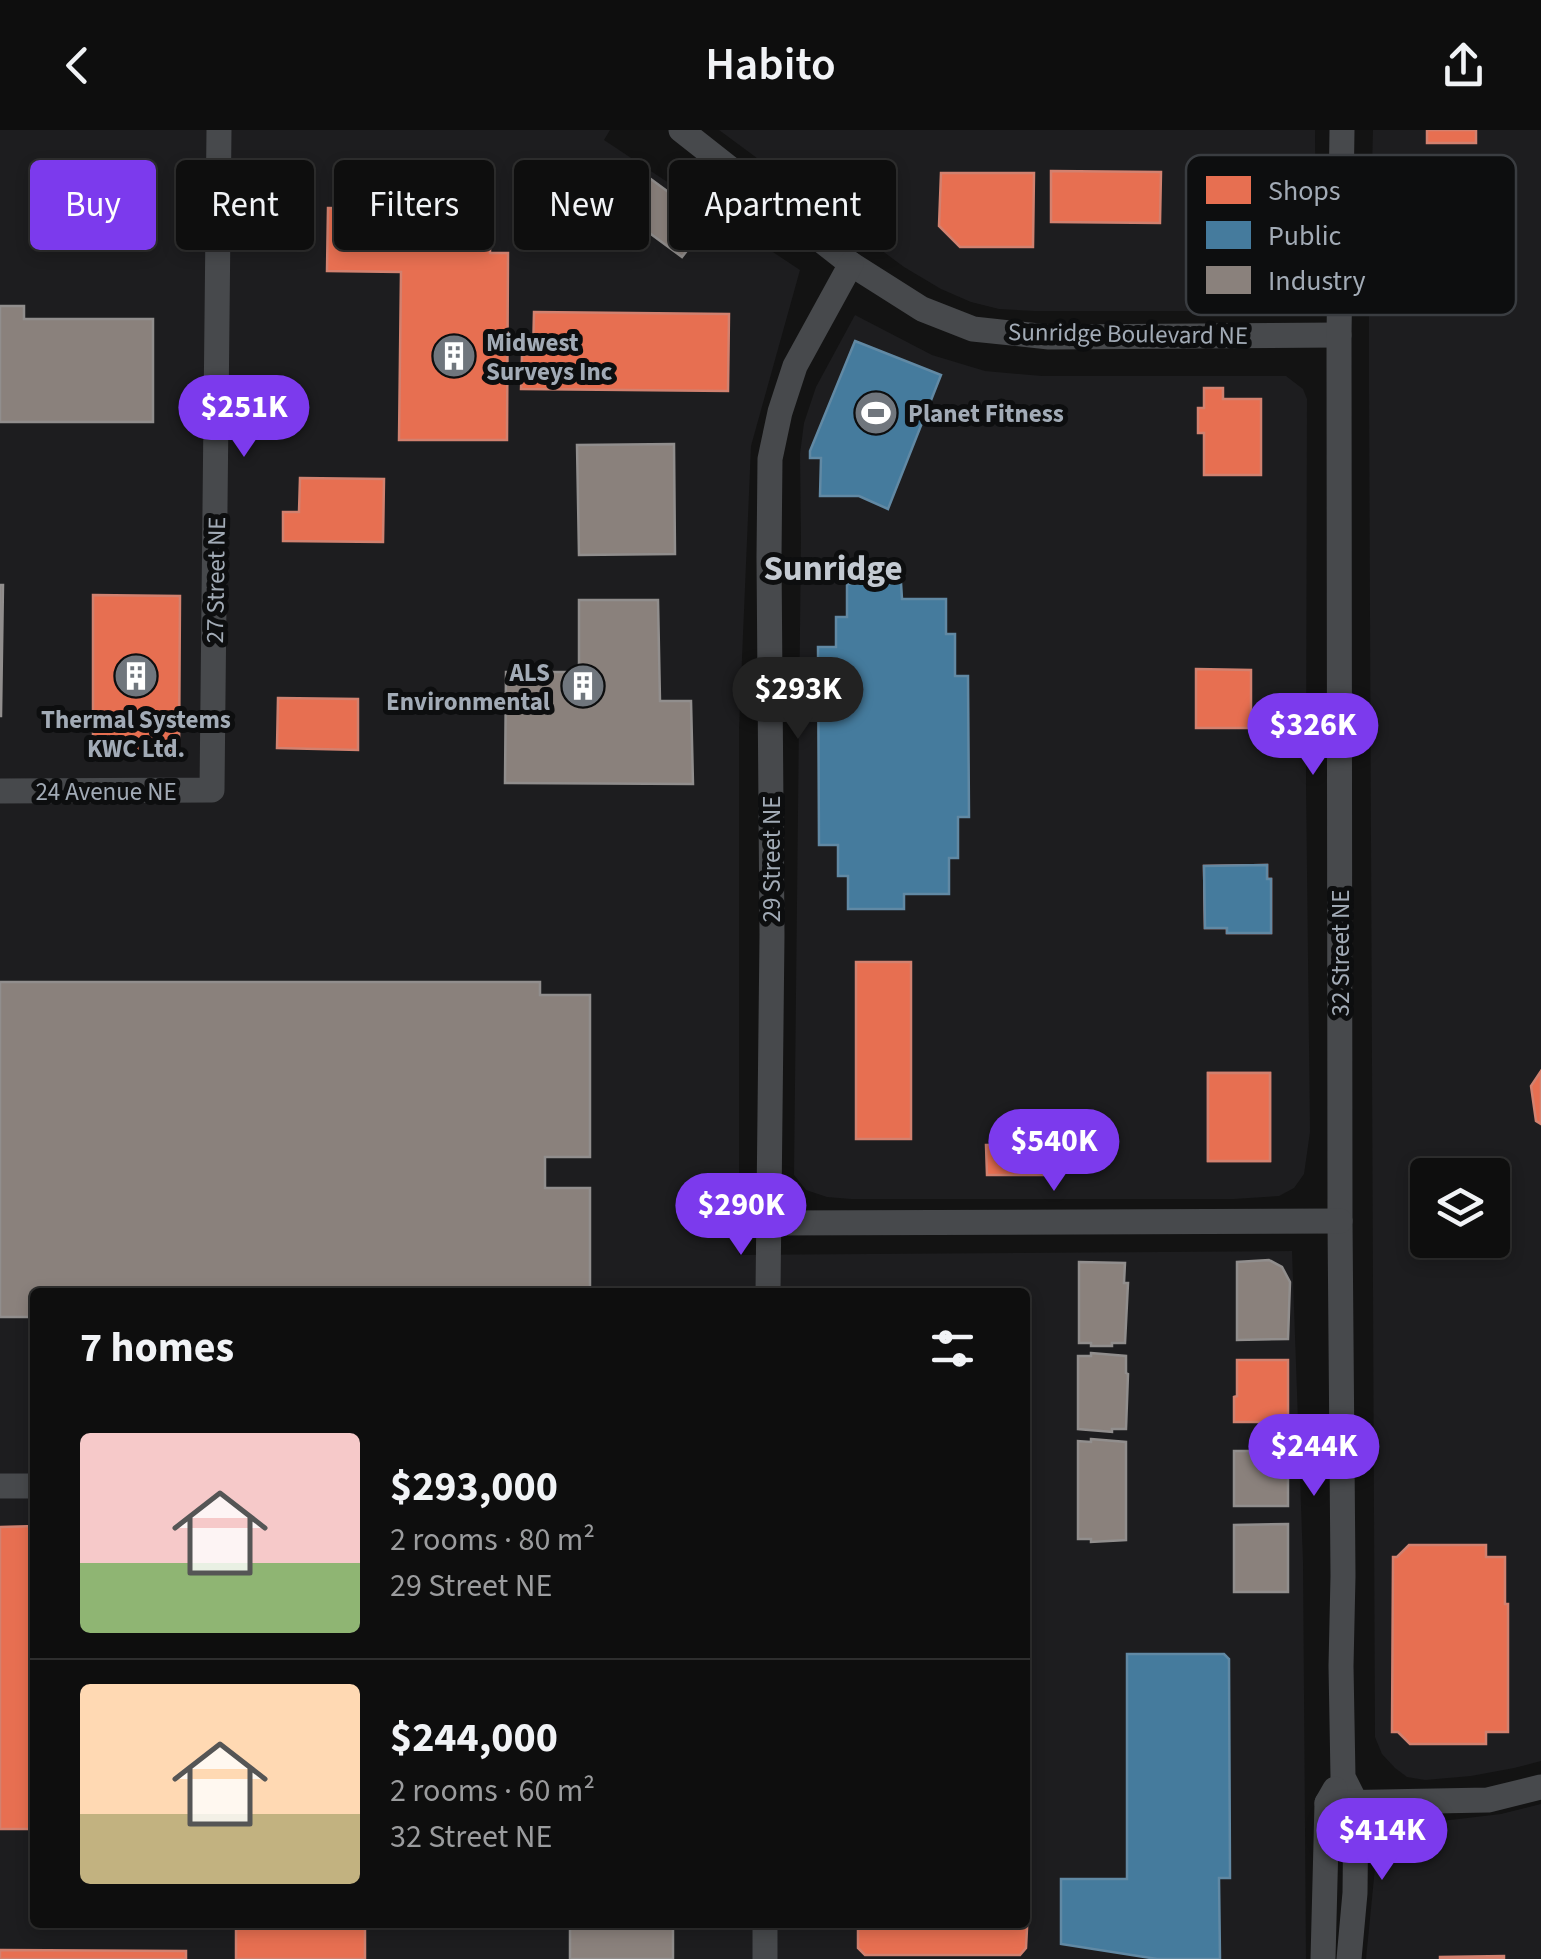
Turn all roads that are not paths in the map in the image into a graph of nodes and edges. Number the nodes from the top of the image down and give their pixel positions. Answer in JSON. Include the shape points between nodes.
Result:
{"nodes":[{"id":1,"x":219,"y":130,"type":"edge"},
{"id":2,"x":681,"y":130,"type":"edge"},
{"id":3,"x":1342,"y":130,"type":"edge"},
{"id":4,"x":1342,"y":155,"type":"edge"},
{"id":5,"x":851,"y":264,"type":"junction"},
{"id":6,"x":1339,"y":315,"type":"edge"},
{"id":7,"x":1339,"y":335,"type":"junction"},
{"id":8,"x":212,"y":790,"type":"joint"},
{"id":9,"x":0,"y":792,"type":"edge"},
{"id":10,"x":1340,"y":1220,"type":"junction"},
{"id":11,"x":769,"y":1224,"type":"junction"},
{"id":12,"x":768,"y":1288,"type":"edge"},
{"id":13,"x":0,"y":1486,"type":"edge"},
{"id":14,"x":30,"y":1486,"type":"edge"},
{"id":15,"x":1343,"y":1776,"type":"junction"},
{"id":16,"x":1541,"y":1787,"type":"edge"},
{"id":17,"x":1327,"y":1802,"type":"junction"},
{"id":18,"x":1356,"y":1802,"type":"junction"},
{"id":19,"x":765,"y":1928,"type":"edge"},
{"id":20,"x":764,"y":1959,"type":"edge"},
{"id":21,"x":1323,"y":1959,"type":"edge"},
{"id":22,"x":1349,"y":1959,"type":"edge"}],
"edges":[{"from":1,"to":8,"type":"street","name":"27 Street NE"},
{"from":2,"to":5,"type":"street","name":"Sunridge Boulevard NE"},
{"from":3,"to":4,"type":"street","name":"32 Street NE"},
{"from":5,"to":7,"type":"street","name":"Sunridge Boulevard NE","via":[[922,309],[973,329],[1048,336]]},
{"from":5,"to":11,"type":"street","name":"29 Street NE","via":[[794,366],[770,460]]},
{"from":6,"to":7,"type":"street","name":"32 Street NE"},
{"from":7,"to":10,"type":"street","name":"32 Street NE"},
{"from":8,"to":9,"type":"street","name":"24 Avenue NE"},
{"from":10,"to":11,"type":"street"},
{"from":10,"to":15,"type":"street","name":"32 Street NE"},
{"from":11,"to":12,"type":"street","name":"29 Street NE"},
{"from":13,"to":14,"type":"street"},
{"from":15,"to":17,"type":"street"},
{"from":15,"to":18,"type":"street","name":"32 Street NE"},
{"from":16,"to":18,"type":"street","via":[[1488,1800]]},
{"from":17,"to":18,"type":"street"},
{"from":17,"to":21,"type":"street"},
{"from":18,"to":22,"type":"street","name":"32 Street NE"},
{"from":19,"to":20,"type":"street"}]}
